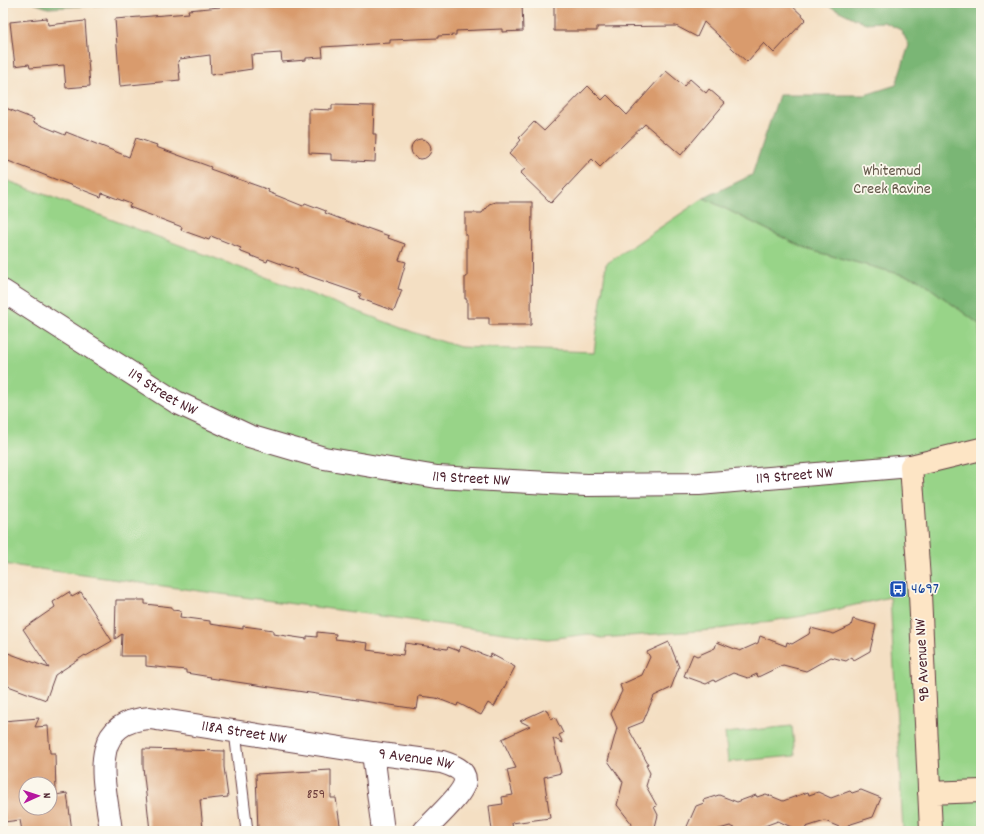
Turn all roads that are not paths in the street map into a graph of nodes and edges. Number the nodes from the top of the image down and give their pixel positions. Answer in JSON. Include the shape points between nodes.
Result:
{"nodes":[{"id":1,"x":3,"y":291,"type":"edge"},
{"id":2,"x":981,"y":449,"type":"edge"},
{"id":3,"x":911,"y":466,"type":"junction"},
{"id":4,"x":235,"y":732,"type":"junction"},
{"id":5,"x":373,"y":753,"type":"junction"},
{"id":6,"x":981,"y":791,"type":"edge"},
{"id":7,"x":929,"y":793,"type":"junction"},
{"id":8,"x":111,"y":831,"type":"edge"},
{"id":9,"x":247,"y":831,"type":"edge"},
{"id":10,"x":383,"y":831,"type":"edge"},
{"id":11,"x":424,"y":831,"type":"edge"},
{"id":12,"x":931,"y":831,"type":"edge"}],
"edges":[{"from":1,"to":3,"type":"street","name":"119 Street NW","via":[[176,402],[249,436],[324,458],[438,477],[586,485],[699,484]]},
{"from":2,"to":3,"type":"street","name":"119 Street NW"},
{"from":3,"to":7,"type":"street","name":"9B Avenue NW"},
{"from":4,"to":5,"type":"street","name":"118A Street NW"},
{"from":4,"to":8,"type":"street","name":"118A Street NW","via":[[150,718],[139,719],[117,728],[109,737],[103,769]]},
{"from":4,"to":9,"type":"lane"},
{"from":5,"to":10,"type":"street","name":"9 Avenue NW"},
{"from":5,"to":11,"type":"street","name":"9 Avenue NW","via":[[442,762],[460,770],[465,780],[461,791]]},
{"from":6,"to":7,"type":"street"},
{"from":7,"to":12,"type":"street","name":"9B Avenue NW"}]}
